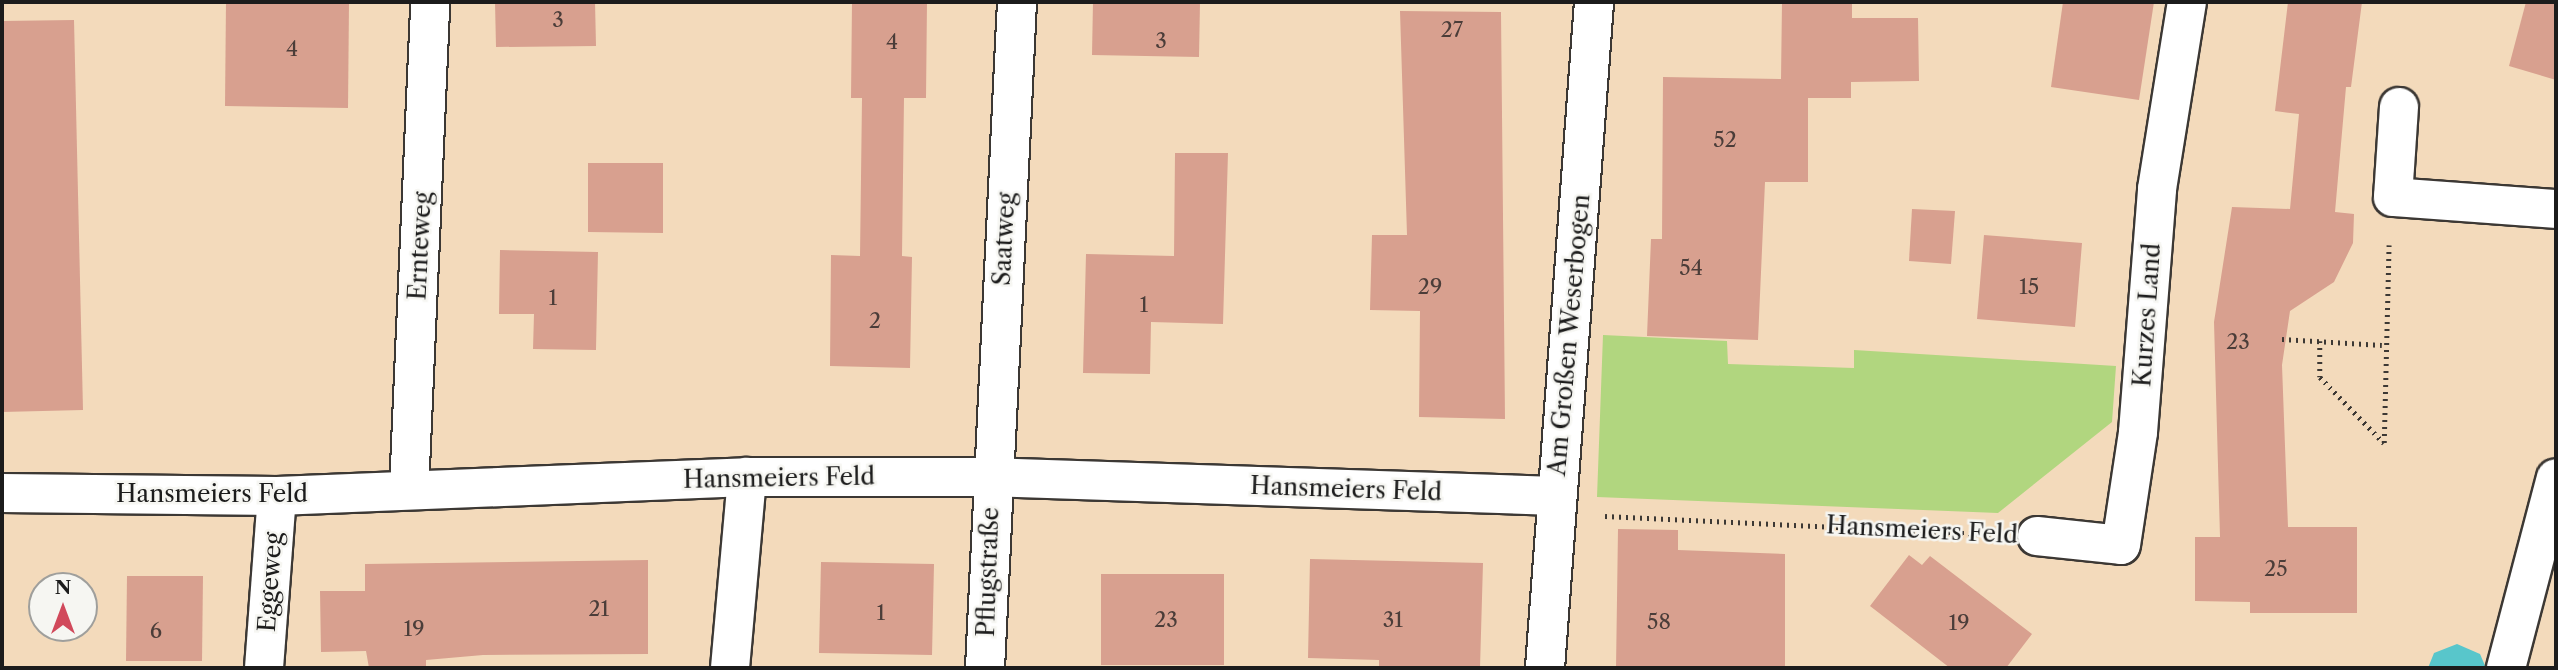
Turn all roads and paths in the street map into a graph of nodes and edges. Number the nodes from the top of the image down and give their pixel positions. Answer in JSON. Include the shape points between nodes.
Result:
{"nodes":[{"id":1,"x":430,"y":2,"type":"edge"},
{"id":2,"x":1017,"y":2,"type":"edge"},
{"id":3,"x":1594,"y":2,"type":"edge"},
{"id":4,"x":2187,"y":2,"type":"edge"},
{"id":5,"x":2399,"y":107,"type":"dead end"},
{"id":6,"x":2393,"y":197,"type":"junction"},
{"id":7,"x":2556,"y":209,"type":"edge"},
{"id":8,"x":2282,"y":339,"type":"dead end"},
{"id":9,"x":2320,"y":341,"type":"junction"},
{"id":10,"x":2382,"y":345,"type":"junction"},
{"id":11,"x":747,"y":477,"type":"junction"},
{"id":12,"x":990,"y":477,"type":"junction"},
{"id":13,"x":2556,"y":478,"type":"edge"},
{"id":14,"x":409,"y":490,"type":"junction"},
{"id":15,"x":2,"y":493,"type":"edge"},
{"id":16,"x":277,"y":496,"type":"junction"},
{"id":17,"x":1556,"y":505,"type":"junction"},
{"id":18,"x":2037,"y":536,"type":"joint"},
{"id":19,"x":264,"y":668,"type":"edge"},
{"id":20,"x":730,"y":668,"type":"edge"},
{"id":21,"x":985,"y":668,"type":"edge"},
{"id":22,"x":1545,"y":668,"type":"edge"},
{"id":23,"x":2506,"y":668,"type":"edge"}],
"edges":[{"from":1,"to":14,"type":"street","name":"Ernteweg"},
{"from":2,"to":12,"type":"street","name":"Saatweg"},
{"from":3,"to":17,"type":"street","name":"Am Großen Weserbogen"},
{"from":4,"to":18,"type":"street","name":"Kurzes Land","via":[[2157,189],[2138,432],[2121,545]]},
{"from":5,"to":6,"type":"street"},
{"from":6,"to":7,"type":"street"},
{"from":6,"to":10,"type":"path"},
{"from":8,"to":9,"type":"path"},
{"from":9,"to":10,"type":"path"},
{"from":9,"to":10,"type":"path","via":[[2320,377],[2384,443]]},
{"from":11,"to":12,"type":"street","name":"Hansmeiers Feld"},
{"from":11,"to":14,"type":"street","name":"Hansmeiers Feld"},
{"from":11,"to":20,"type":"street"},
{"from":12,"to":17,"type":"street","name":"Hansmeiers Feld"},
{"from":12,"to":21,"type":"street","name":"Pflugstraße"},
{"from":13,"to":23,"type":"street"},
{"from":14,"to":16,"type":"street","name":"Hansmeiers Feld"},
{"from":15,"to":16,"type":"street","name":"Hansmeiers Feld"},
{"from":16,"to":19,"type":"street","name":"Eggeweg"},
{"from":17,"to":18,"type":"path","name":"Hansmeiers Feld"},
{"from":17,"to":22,"type":"street","name":"Am Großen Weserbogen"}]}
